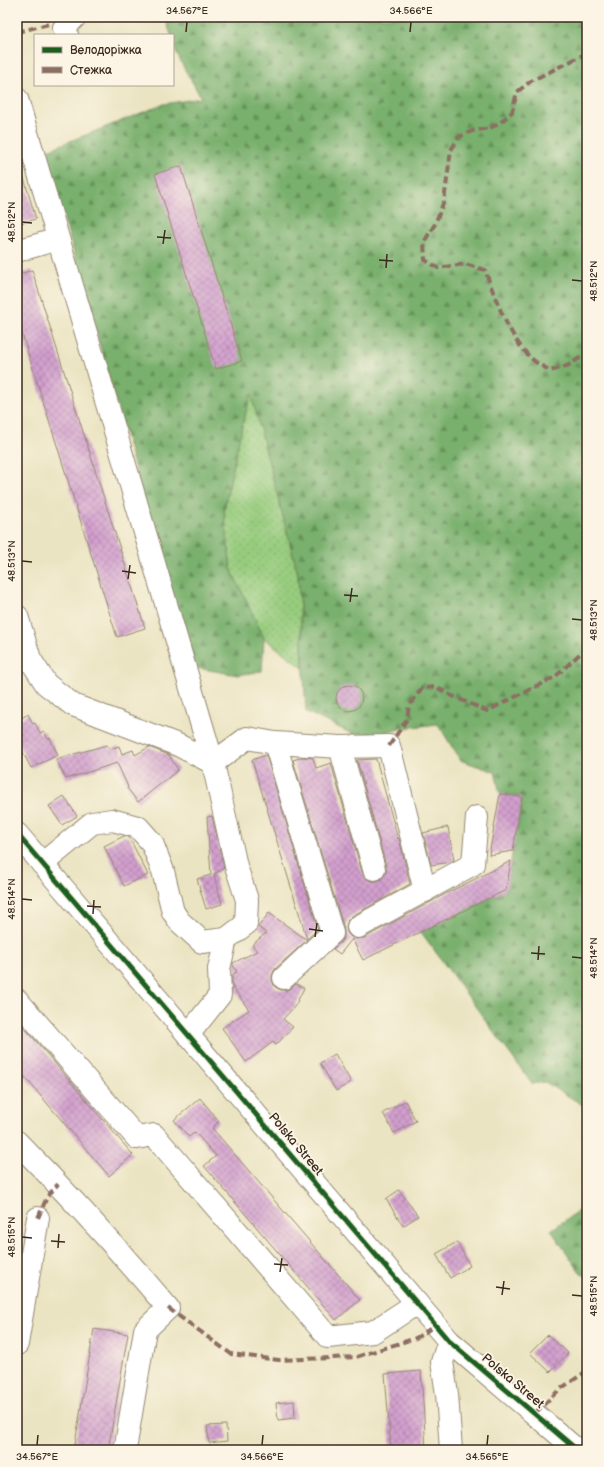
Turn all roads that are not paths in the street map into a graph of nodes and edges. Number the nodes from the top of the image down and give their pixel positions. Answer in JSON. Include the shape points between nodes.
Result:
{"nodes":[{"id":1,"x":75,"y":17,"type":"edge"},
{"id":2,"x":67,"y":34,"type":"edge"},
{"id":3,"x":17,"y":99,"type":"edge"},
{"id":4,"x":20,"y":124,"type":"edge"},
{"id":5,"x":58,"y":239,"type":"junction"},
{"id":6,"x":17,"y":251,"type":"edge"},
{"id":7,"x":17,"y":616,"type":"edge"},
{"id":8,"x":275,"y":743,"type":"junction"},
{"id":9,"x":340,"y":747,"type":"junction"},
{"id":10,"x":212,"y":764,"type":"junction"},
{"id":11,"x":477,"y":817,"type":"dead end"},
{"id":12,"x":17,"y":834,"type":"edge"},
{"id":13,"x":42,"y":864,"type":"junction"},
{"id":14,"x":374,"y":869,"type":"dead end"},
{"id":15,"x":425,"y":891,"type":"junction"},
{"id":16,"x":358,"y":927,"type":"dead end"},
{"id":17,"x":226,"y":939,"type":"junction"},
{"id":18,"x":284,"y":978,"type":"dead end"},
{"id":19,"x":17,"y":1000,"type":"edge"},
{"id":20,"x":188,"y":1035,"type":"junction"},
{"id":21,"x":17,"y":1142,"type":"edge"},
{"id":22,"x":38,"y":1218,"type":"dead end"},
{"id":23,"x":417,"y":1303,"type":"junction"},
{"id":24,"x":449,"y":1341,"type":"junction"},
{"id":25,"x":17,"y":1344,"type":"edge"},
{"id":26,"x":124,"y":1450,"type":"edge"},
{"id":27,"x":451,"y":1450,"type":"edge"},
{"id":28,"x":577,"y":1450,"type":"edge"}],
"edges":[{"from":1,"to":2,"type":"street","via":[[64,28]]},
{"from":3,"to":4,"type":"street"},
{"from":4,"to":5,"type":"street"},
{"from":5,"to":6,"type":"street"},
{"from":5,"to":10,"type":"street"},
{"from":7,"to":10,"type":"street","via":[[30,659],[46,684],[73,705],[178,745]]},
{"from":8,"to":9,"type":"street"},
{"from":8,"to":10,"type":"street","via":[[247,738]]},
{"from":8,"to":18,"type":"street","via":[[332,933]]},
{"from":9,"to":14,"type":"street"},
{"from":9,"to":15,"type":"street","via":[[389,746]]},
{"from":10,"to":17,"type":"street","via":[[236,866],[247,900],[246,924]]},
{"from":11,"to":15,"type":"street","via":[[473,864]]},
{"from":12,"to":13,"type":"street","name":"Polska Street"},
{"from":13,"to":17,"type":"street","via":[[92,823],[112,820],[138,827],[152,843],[163,871],[173,912],[180,922],[202,942]]},
{"from":13,"to":20,"type":"street","name":"Polska Street"},
{"from":15,"to":16,"type":"street"},
{"from":17,"to":20,"type":"street","via":[[219,969],[220,995]]},
{"from":19,"to":23,"type":"street","via":[[137,1138],[154,1135],[328,1337],[373,1332]]},
{"from":20,"to":23,"type":"street","name":"Polska Street"},
{"from":21,"to":26,"type":"street","via":[[130,1263],[168,1308],[145,1330]]},
{"from":22,"to":25,"type":"street"},
{"from":23,"to":24,"type":"street","name":"Polska Street"},
{"from":24,"to":27,"type":"street","via":[[442,1362]]},
{"from":24,"to":28,"type":"street","name":"Polska Street"}]}
